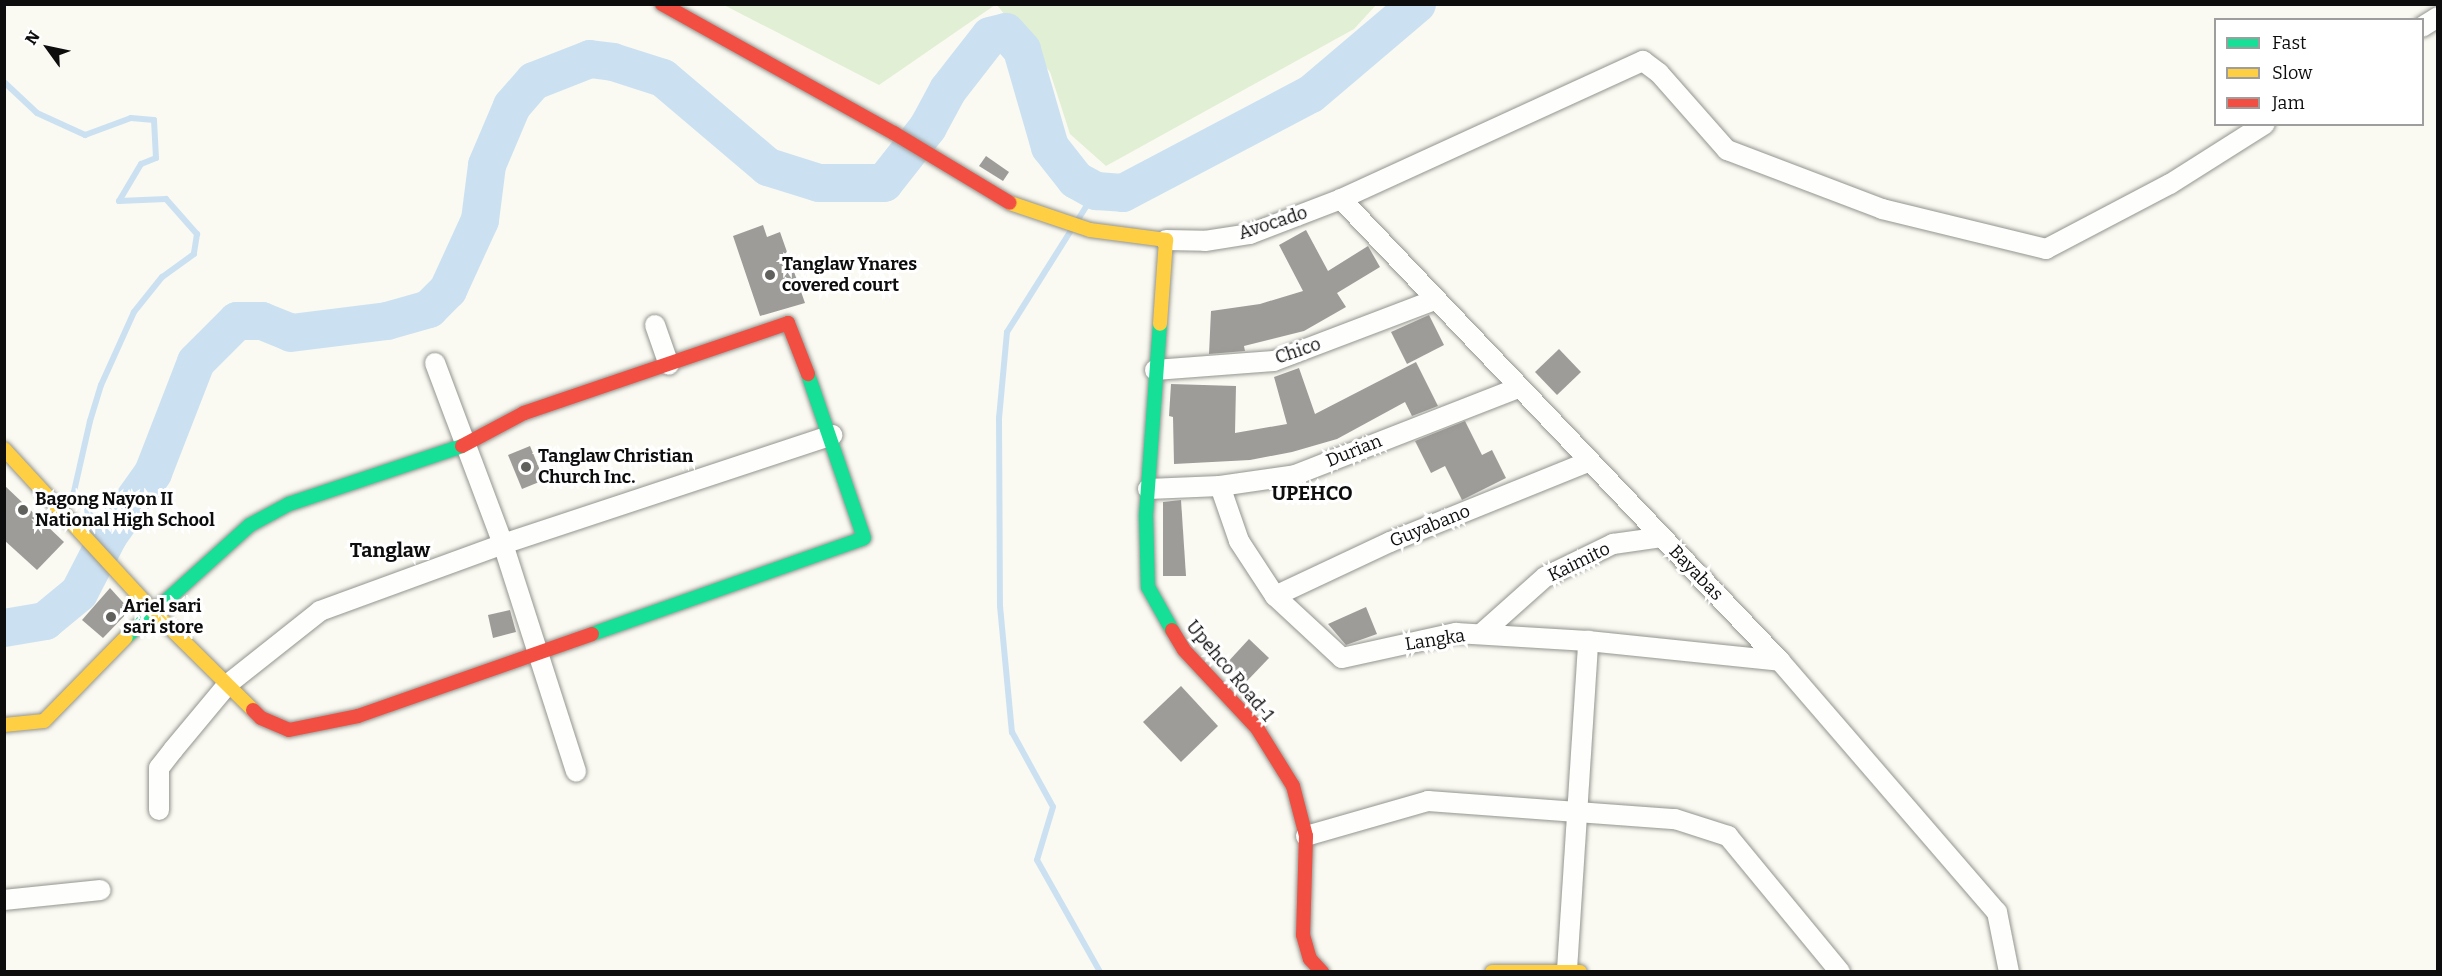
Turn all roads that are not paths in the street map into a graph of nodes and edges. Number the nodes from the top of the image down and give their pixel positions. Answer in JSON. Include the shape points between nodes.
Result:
{"nodes":[{"id":1,"x":662,"y":4,"type":"edge"},
{"id":2,"x":2438,"y":17,"type":"edge"},
{"id":3,"x":2424,"y":26,"type":"edge"},
{"id":4,"x":2262,"y":126,"type":"edge"},
{"id":5,"x":1341,"y":199,"type":"junction"},
{"id":6,"x":1166,"y":240,"type":"junction"},
{"id":7,"x":1435,"y":300,"type":"junction"},
{"id":8,"x":655,"y":325,"type":"dead end"},
{"id":9,"x":435,"y":363,"type":"dead end"},
{"id":10,"x":669,"y":365,"type":"junction"},
{"id":11,"x":1155,"y":370,"type":"junction"},
{"id":12,"x":1518,"y":387,"type":"junction"},
{"id":13,"x":832,"y":435,"type":"junction"},
{"id":14,"x":464,"y":445,"type":"junction"},
{"id":15,"x":4,"y":449,"type":"edge"},
{"id":16,"x":1588,"y":462,"type":"junction"},
{"id":17,"x":1220,"y":486,"type":"junction"},
{"id":18,"x":1148,"y":489,"type":"junction"},
{"id":19,"x":1662,"y":537,"type":"junction"},
{"id":20,"x":503,"y":544,"type":"junction"},
{"id":21,"x":1275,"y":596,"type":"junction"},
{"id":22,"x":152,"y":610,"type":"junction"},
{"id":23,"x":1481,"y":634,"type":"junction"},
{"id":24,"x":1588,"y":641,"type":"junction"},
{"id":25,"x":538,"y":653,"type":"junction"},
{"id":26,"x":1780,"y":660,"type":"junction"},
{"id":27,"x":228,"y":684,"type":"junction"},
{"id":28,"x":4,"y":725,"type":"edge"},
{"id":29,"x":576,"y":772,"type":"dead end"},
{"id":30,"x":159,"y":810,"type":"dead end"},
{"id":31,"x":1576,"y":812,"type":"junction"},
{"id":32,"x":1306,"y":836,"type":"junction"},
{"id":33,"x":100,"y":890,"type":"dead end"},
{"id":34,"x":4,"y":900,"type":"edge"},
{"id":35,"x":1574,"y":971,"type":"edge"},
{"id":36,"x":1322,"y":972,"type":"edge"},
{"id":37,"x":1492,"y":972,"type":"edge"},
{"id":38,"x":1840,"y":972,"type":"edge"},
{"id":39,"x":2009,"y":972,"type":"edge"}],
"edges":[{"from":1,"to":6,"type":"street","via":[[894,133],[1018,208],[1090,230]]},
{"from":2,"to":3,"type":"street"},
{"from":4,"to":5,"type":"street","name":"Avocado","via":[[2170,184],[2046,249],[1882,209],[1727,150],[1659,73],[1643,61]]},
{"from":5,"to":6,"type":"street","name":"Avocado","via":[[1250,234],[1205,241]]},
{"from":5,"to":7,"type":"street","name":"Bayabas"},
{"from":6,"to":11,"type":"street","name":"Upehco Road-1"},
{"from":7,"to":11,"type":"street","name":"Chico","via":[[1274,361]]},
{"from":7,"to":12,"type":"street","name":"Bayabas"},
{"from":8,"to":10,"type":"street"},
{"from":9,"to":14,"type":"street"},
{"from":10,"to":13,"type":"street","via":[[788,323]]},
{"from":10,"to":14,"type":"street","via":[[524,413]]},
{"from":11,"to":18,"type":"street","name":"Upehco Road-1"},
{"from":12,"to":16,"type":"street","name":"Bayabas"},
{"from":12,"to":17,"type":"street","name":"Durian","via":[[1295,475]]},
{"from":13,"to":20,"type":"street"},
{"from":13,"to":25,"type":"street","via":[[864,538]]},
{"from":14,"to":20,"type":"street"},
{"from":14,"to":22,"type":"street","via":[[289,504],[250,525]]},
{"from":15,"to":22,"type":"street"},
{"from":16,"to":19,"type":"street","name":"Bayabas"},
{"from":16,"to":21,"type":"street","name":"Guyabano","via":[[1390,542]]},
{"from":17,"to":18,"type":"street","name":"Durian"},
{"from":17,"to":21,"type":"street","name":"Langka","via":[[1239,541]]},
{"from":18,"to":32,"type":"street","name":"Upehco Road-1","via":[[1145,564],[1156,606],[1184,650],[1257,728],[1279,760],[1293,786]]},
{"from":19,"to":23,"type":"street","name":"Kaimito","via":[[1613,544],[1545,576]]},
{"from":19,"to":26,"type":"street","name":"Bayabas"},
{"from":20,"to":25,"type":"street"},
{"from":20,"to":27,"type":"street","via":[[320,611]]},
{"from":21,"to":23,"type":"street","name":"Langka","via":[[1342,658],[1456,633]]},
{"from":22,"to":27,"type":"street"},
{"from":22,"to":28,"type":"street","via":[[44,721]]},
{"from":23,"to":24,"type":"street","name":"Langka"},
{"from":24,"to":26,"type":"street","name":"Langka"},
{"from":24,"to":31,"type":"street"},
{"from":25,"to":27,"type":"street","via":[[358,716],[289,730],[261,718]]},
{"from":25,"to":29,"type":"street"},
{"from":26,"to":39,"type":"street","name":"Bayabas","via":[[1997,912]]},
{"from":27,"to":30,"type":"street","via":[[159,768]]},
{"from":31,"to":32,"type":"street","via":[[1428,801]]},
{"from":31,"to":35,"type":"street"},
{"from":31,"to":38,"type":"street","via":[[1675,819],[1728,836]]},
{"from":32,"to":36,"type":"street","name":"Upehco Road-1","via":[[1303,935],[1310,959]]},
{"from":33,"to":34,"type":"street"},
{"from":35,"to":37,"type":"street"}]}
